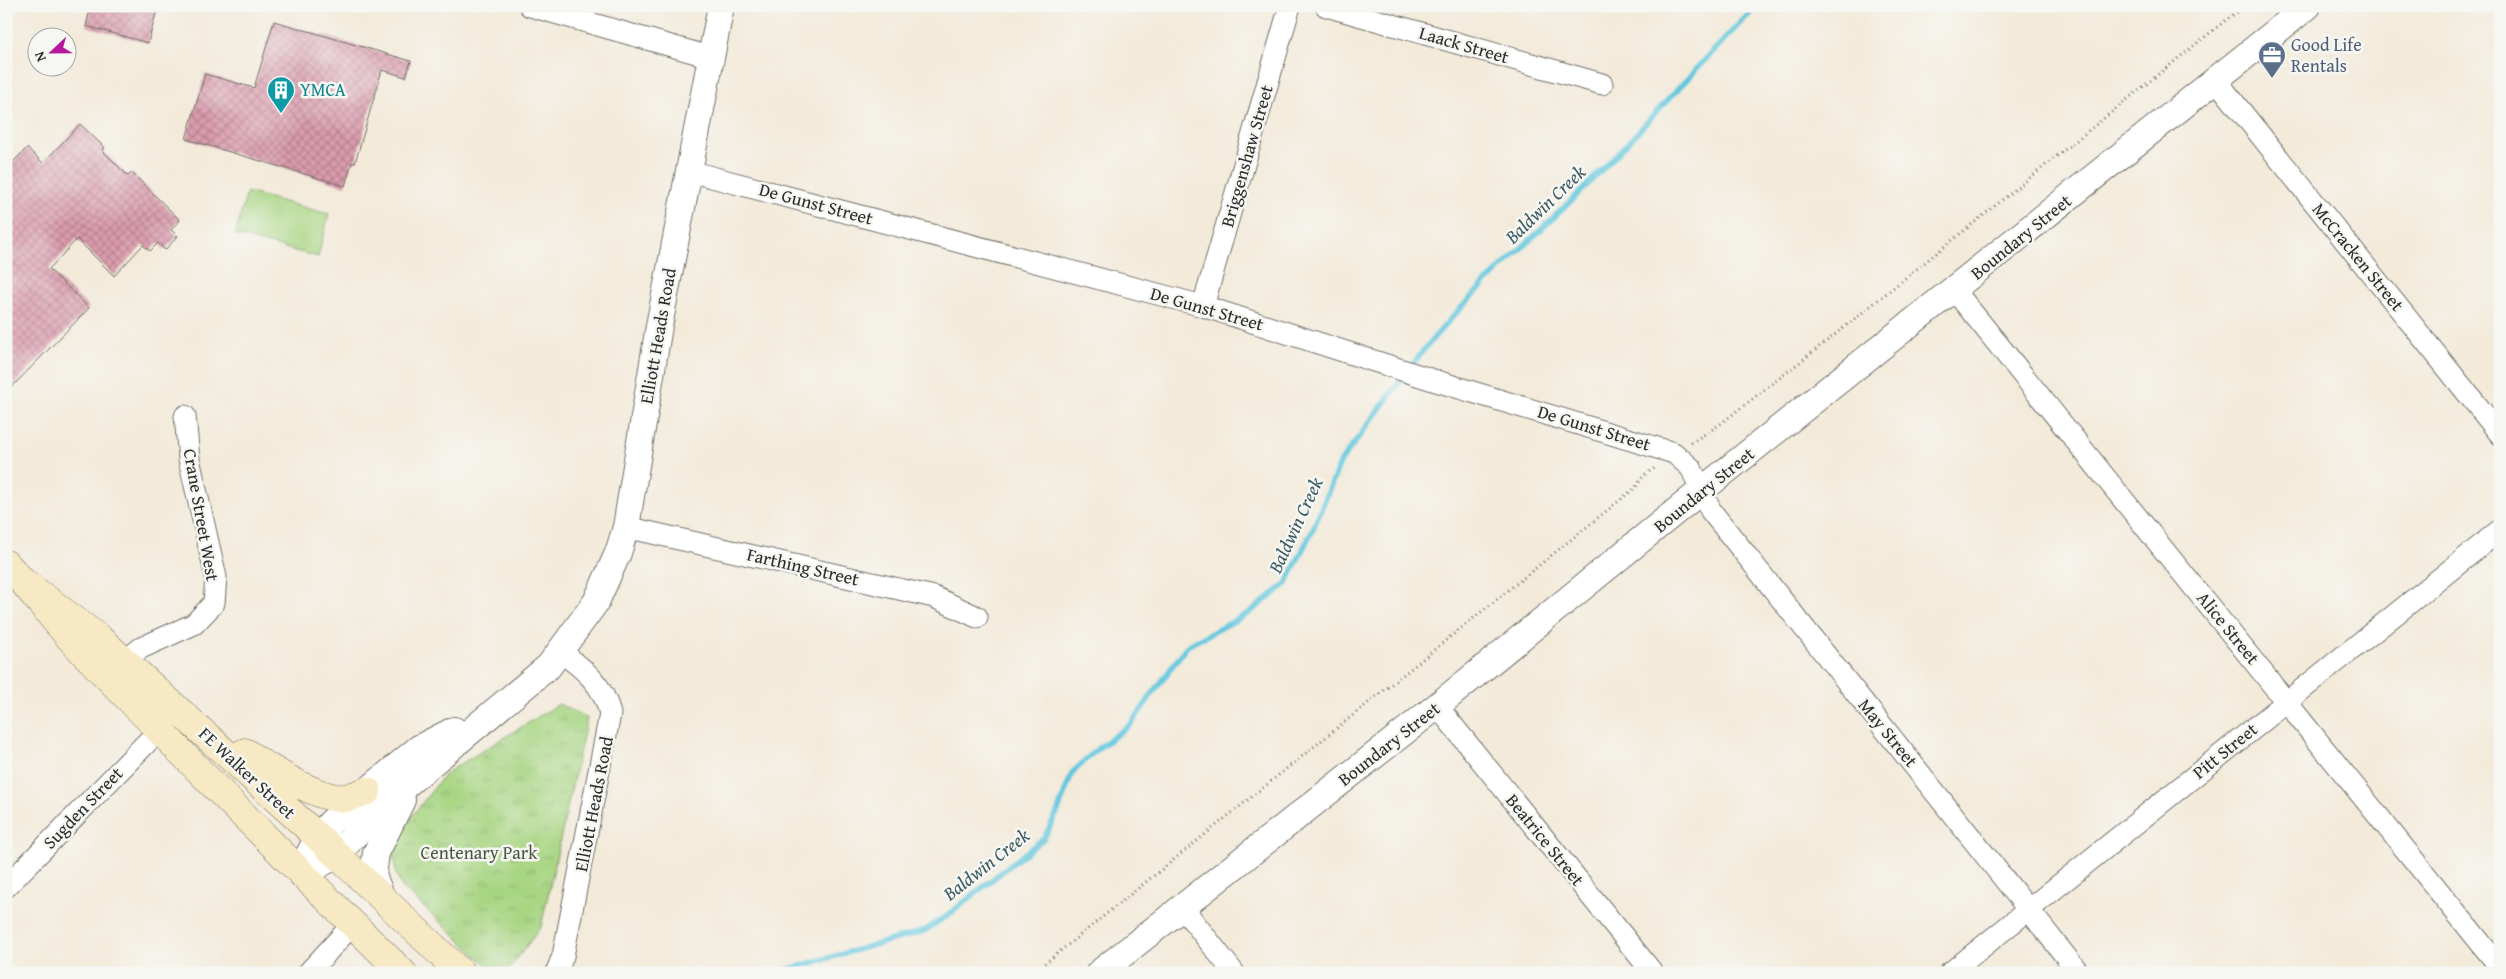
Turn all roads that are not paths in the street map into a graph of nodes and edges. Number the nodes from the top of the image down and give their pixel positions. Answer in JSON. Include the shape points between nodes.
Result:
{"nodes":[{"id":1,"x":530,"y":6,"type":"edge"},
{"id":2,"x":720,"y":6,"type":"edge"},
{"id":3,"x":1290,"y":6,"type":"edge"},
{"id":4,"x":1326,"y":6,"type":"edge"},
{"id":5,"x":2308,"y":6,"type":"edge"},
{"id":6,"x":710,"y":57,"type":"junction"},
{"id":7,"x":2216,"y":80,"type":"junction"},
{"id":8,"x":1602,"y":84,"type":"dead end"},
{"id":9,"x":689,"y":171,"type":"junction"},
{"id":10,"x":1955,"y":290,"type":"junction"},
{"id":11,"x":1203,"y":306,"type":"junction"},
{"id":12,"x":185,"y":416,"type":"dead end"},
{"id":13,"x":2500,"y":434,"type":"edge"},
{"id":14,"x":1702,"y":490,"type":"junction"},
{"id":15,"x":626,"y":526,"type":"junction"},
{"id":16,"x":2500,"y":530,"type":"edge"},
{"id":17,"x":16,"y":574,"type":"edge"},
{"id":18,"x":976,"y":617,"type":"dead end"},
{"id":19,"x":561,"y":652,"type":"junction"},
{"id":20,"x":115,"y":668,"type":"junction"},
{"id":21,"x":160,"y":692,"type":"junction"},
{"id":22,"x":2288,"y":701,"type":"junction"},
{"id":23,"x":1437,"y":706,"type":"junction"},
{"id":24,"x":495,"y":710,"type":"junction"},
{"id":25,"x":160,"y":729,"type":"junction"},
{"id":26,"x":426,"y":767,"type":"junction"},
{"id":27,"x":367,"y":790,"type":"junction"},
{"id":28,"x":327,"y":846,"type":"junction"},
{"id":29,"x":301,"y":874,"type":"junction"},
{"id":30,"x":6,"y":887,"type":"edge"},
{"id":31,"x":382,"y":898,"type":"junction"},
{"id":32,"x":1182,"y":907,"type":"junction"},
{"id":33,"x":2029,"y":910,"type":"junction"},
{"id":34,"x":353,"y":924,"type":"junction"},
{"id":35,"x":2500,"y":966,"type":"edge"},
{"id":36,"x":308,"y":973,"type":"edge"},
{"id":37,"x":403,"y":973,"type":"edge"},
{"id":38,"x":461,"y":973,"type":"edge"},
{"id":39,"x":556,"y":973,"type":"edge"},
{"id":40,"x":1100,"y":973,"type":"edge"},
{"id":41,"x":1234,"y":973,"type":"edge"},
{"id":42,"x":1653,"y":973,"type":"edge"},
{"id":43,"x":1950,"y":973,"type":"edge"},
{"id":44,"x":2080,"y":973,"type":"edge"}],
"edges":[{"from":1,"to":6,"type":"street"},
{"from":2,"to":6,"type":"street","name":"Elliott Heads Road"},
{"from":3,"to":11,"type":"street","name":"Briggenshaw Street"},
{"from":4,"to":8,"type":"street","name":"Laack Street"},
{"from":5,"to":7,"type":"street","name":"Boundary Street"},
{"from":6,"to":9,"type":"street","name":"Elliott Heads Road"},
{"from":7,"to":10,"type":"street","name":"Boundary Street"},
{"from":7,"to":13,"type":"street","name":"McCracken Street"},
{"from":9,"to":11,"type":"street","name":"De Gunst Street"},
{"from":9,"to":15,"type":"street","name":"Elliott Heads Road"},
{"from":10,"to":14,"type":"street","name":"Boundary Street"},
{"from":10,"to":22,"type":"street","name":"Alice Street"},
{"from":11,"to":14,"type":"street","name":"De Gunst Street","via":[[1433,380],[1667,450],[1683,458]]},
{"from":12,"to":20,"type":"street","name":"Crane Street West","via":[[189,459],[216,577],[214,603],[194,624],[141,648]]},
{"from":14,"to":23,"type":"street","name":"Boundary Street"},
{"from":14,"to":33,"type":"street","name":"May Street","via":[[1711,511]]},
{"from":15,"to":18,"type":"street","name":"Farthing Street","via":[[934,597]]},
{"from":15,"to":19,"type":"street","name":"Elliott Heads Road","via":[[596,602]]},
{"from":16,"to":22,"type":"street","name":"Pitt Street"},
{"from":17,"to":20,"type":"main road","name":"FE Walker Street","via":[[84,653]]},
{"from":19,"to":24,"type":"street","name":"Elliott Heads Road","via":[[530,684]]},
{"from":19,"to":39,"type":"street","name":"Elliott Heads Road","via":[[582,667],[601,690],[610,714],[563,956]]},
{"from":20,"to":21,"type":"main road","name":"FE Walker Street"},
{"from":20,"to":25,"type":"main road","name":"FE Walker Street"},
{"from":21,"to":27,"type":"main road","via":[[271,770],[289,779],[336,798]]},
{"from":21,"to":28,"type":"main road","name":"FE Walker Street"},
{"from":22,"to":33,"type":"street","name":"Pitt Street"},
{"from":22,"to":35,"type":"street","name":"Alice Street"},
{"from":23,"to":32,"type":"street","name":"Boundary Street"},
{"from":23,"to":42,"type":"street","name":"Beatrice Street"},
{"from":24,"to":26,"type":"street","name":"Elliott Heads Road"},
{"from":24,"to":27,"type":"street","name":"Elliott Heads Road","via":[[419,748]]},
{"from":25,"to":29,"type":"main road","name":"FE Walker Street"},
{"from":25,"to":30,"type":"street","name":"Sugden Street"},
{"from":26,"to":28,"type":"street","name":"Elliott Heads Road"},
{"from":26,"to":31,"type":"street","via":[[398,806],[376,853],[373,875]]},
{"from":27,"to":28,"type":"street","name":"Elliott Heads Road","via":[[331,822]]},
{"from":28,"to":29,"type":"street","name":"Elliott Heads Road"},
{"from":28,"to":31,"type":"main road","name":"FE Walker Street"},
{"from":29,"to":34,"type":"main road","name":"FE Walker Street"},
{"from":31,"to":38,"type":"main road","name":"FE Walker Street"},
{"from":32,"to":40,"type":"street","name":"Boundary Street"},
{"from":32,"to":41,"type":"street"},
{"from":33,"to":43,"type":"street","name":"Pitt Street"},
{"from":33,"to":44,"type":"street","name":"May Street"},
{"from":34,"to":36,"type":"street"},
{"from":34,"to":37,"type":"main road","name":"FE Walker Street"}]}
